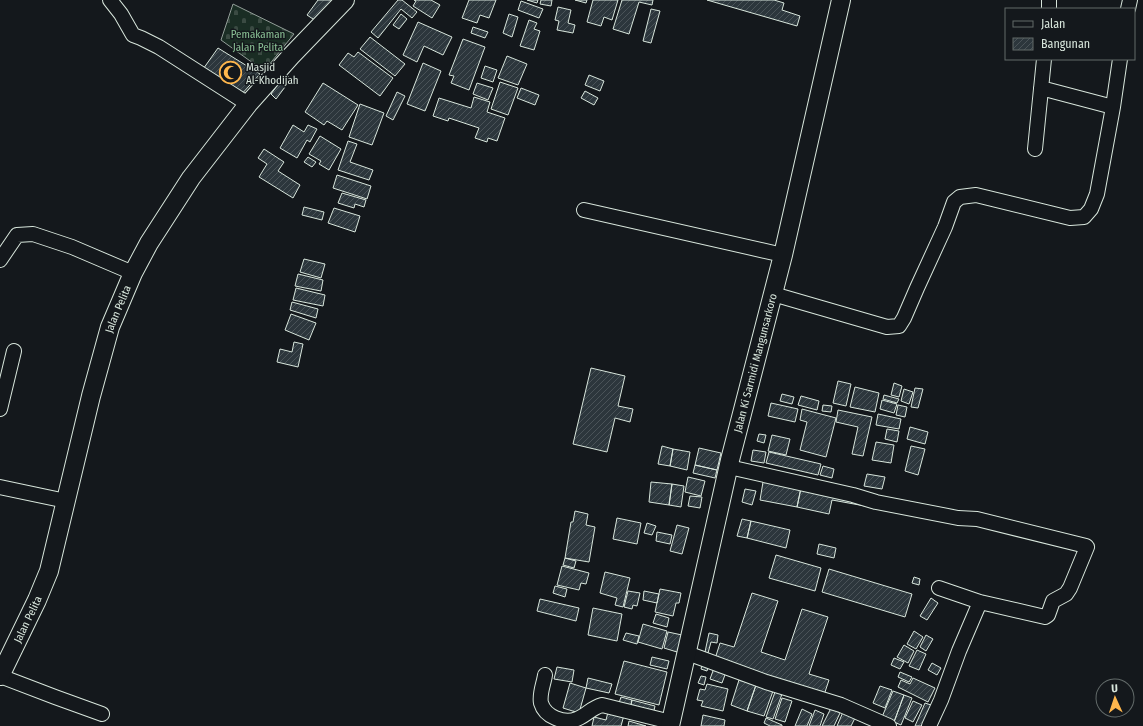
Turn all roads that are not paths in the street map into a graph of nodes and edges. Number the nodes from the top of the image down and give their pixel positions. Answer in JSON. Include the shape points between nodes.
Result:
{"nodes":[{"id":1,"x":110,"y":0,"type":"edge"},
{"id":2,"x":346,"y":0,"type":"edge"},
{"id":3,"x":837,"y":1,"type":"edge"},
{"id":4,"x":1044,"y":60,"type":"edge"},
{"id":5,"x":1120,"y":60,"type":"edge"},
{"id":6,"x":1041,"y":88,"type":"junction"},
{"id":7,"x":248,"y":104,"type":"junction"},
{"id":8,"x":1113,"y":107,"type":"junction"},
{"id":9,"x":1035,"y":149,"type":"dead end"},
{"id":10,"x":584,"y":210,"type":"dead end"},
{"id":11,"x":783,"y":255,"type":"junction"},
{"id":12,"x":0,"y":260,"type":"edge"},
{"id":13,"x":132,"y":273,"type":"junction"},
{"id":14,"x":773,"y":294,"type":"junction"},
{"id":15,"x":14,"y":351,"type":"dead end"},
{"id":16,"x":1,"y":403,"type":"edge"},
{"id":17,"x":729,"y":467,"type":"junction"},
{"id":18,"x":0,"y":487,"type":"edge"},
{"id":19,"x":66,"y":501,"type":"junction"},
{"id":20,"x":939,"y":588,"type":"dead end"},
{"id":21,"x":980,"y":602,"type":"junction"},
{"id":22,"x":687,"y":653,"type":"junction"},
{"id":23,"x":545,"y":675,"type":"dead end"},
{"id":24,"x":0,"y":676,"type":"edge"},
{"id":25,"x":102,"y":714,"type":"dead end"},
{"id":26,"x":671,"y":724,"type":"edge"},
{"id":27,"x":889,"y":726,"type":"edge"},
{"id":28,"x":929,"y":726,"type":"edge"}],
"edges":[{"from":1,"to":7,"type":"street","via":[[133,36],[159,47]]},
{"from":2,"to":7,"type":"main road","name":"Jalan Pelita"},
{"from":3,"to":11,"type":"main road","name":"Jalan Ki Sarmidi Mangunsarkoro"},
{"from":4,"to":6,"type":"street"},
{"from":5,"to":8,"type":"street"},
{"from":6,"to":8,"type":"street"},
{"from":6,"to":9,"type":"street"},
{"from":7,"to":13,"type":"main road","name":"Jalan Pelita","via":[[191,178]]},
{"from":8,"to":14,"type":"street","via":[[1097,194],[1091,209],[1084,217],[1070,218],[976,196],[960,197],[954,202],[899,326],[887,327]]},
{"from":10,"to":11,"type":"street"},
{"from":11,"to":14,"type":"main road","name":"Jalan Ki Sarmidi Mangunsarkoro"},
{"from":12,"to":13,"type":"street","via":[[17,235],[33,234]]},
{"from":13,"to":19,"type":"main road","name":"Jalan Pelita","via":[[110,327]]},
{"from":14,"to":17,"type":"main road","name":"Jalan Ki Sarmidi Mangunsarkoro"},
{"from":15,"to":16,"type":"street"},
{"from":17,"to":21,"type":"street","via":[[876,502],[958,518],[977,519],[1087,547],[1070,588],[1063,596],[1053,601],[1048,615],[1044,617]]},
{"from":17,"to":22,"type":"main road","name":"Jalan Ki Sarmidi Mangunsarkoro"},
{"from":18,"to":19,"type":"street"},
{"from":19,"to":24,"type":"main road","name":"Jalan Pelita","via":[[49,571]]},
{"from":20,"to":21,"type":"street"},
{"from":21,"to":28,"type":"street"},
{"from":22,"to":26,"type":"main road","name":"Jalan Ki Sarmidi Mangunsarkoro"},
{"from":22,"to":27,"type":"street","via":[[766,682],[840,705]]},
{"from":23,"to":26,"type":"street","via":[[541,702],[545,711],[560,720],[577,719],[594,707],[602,705]]},
{"from":24,"to":25,"type":"street"}]}
